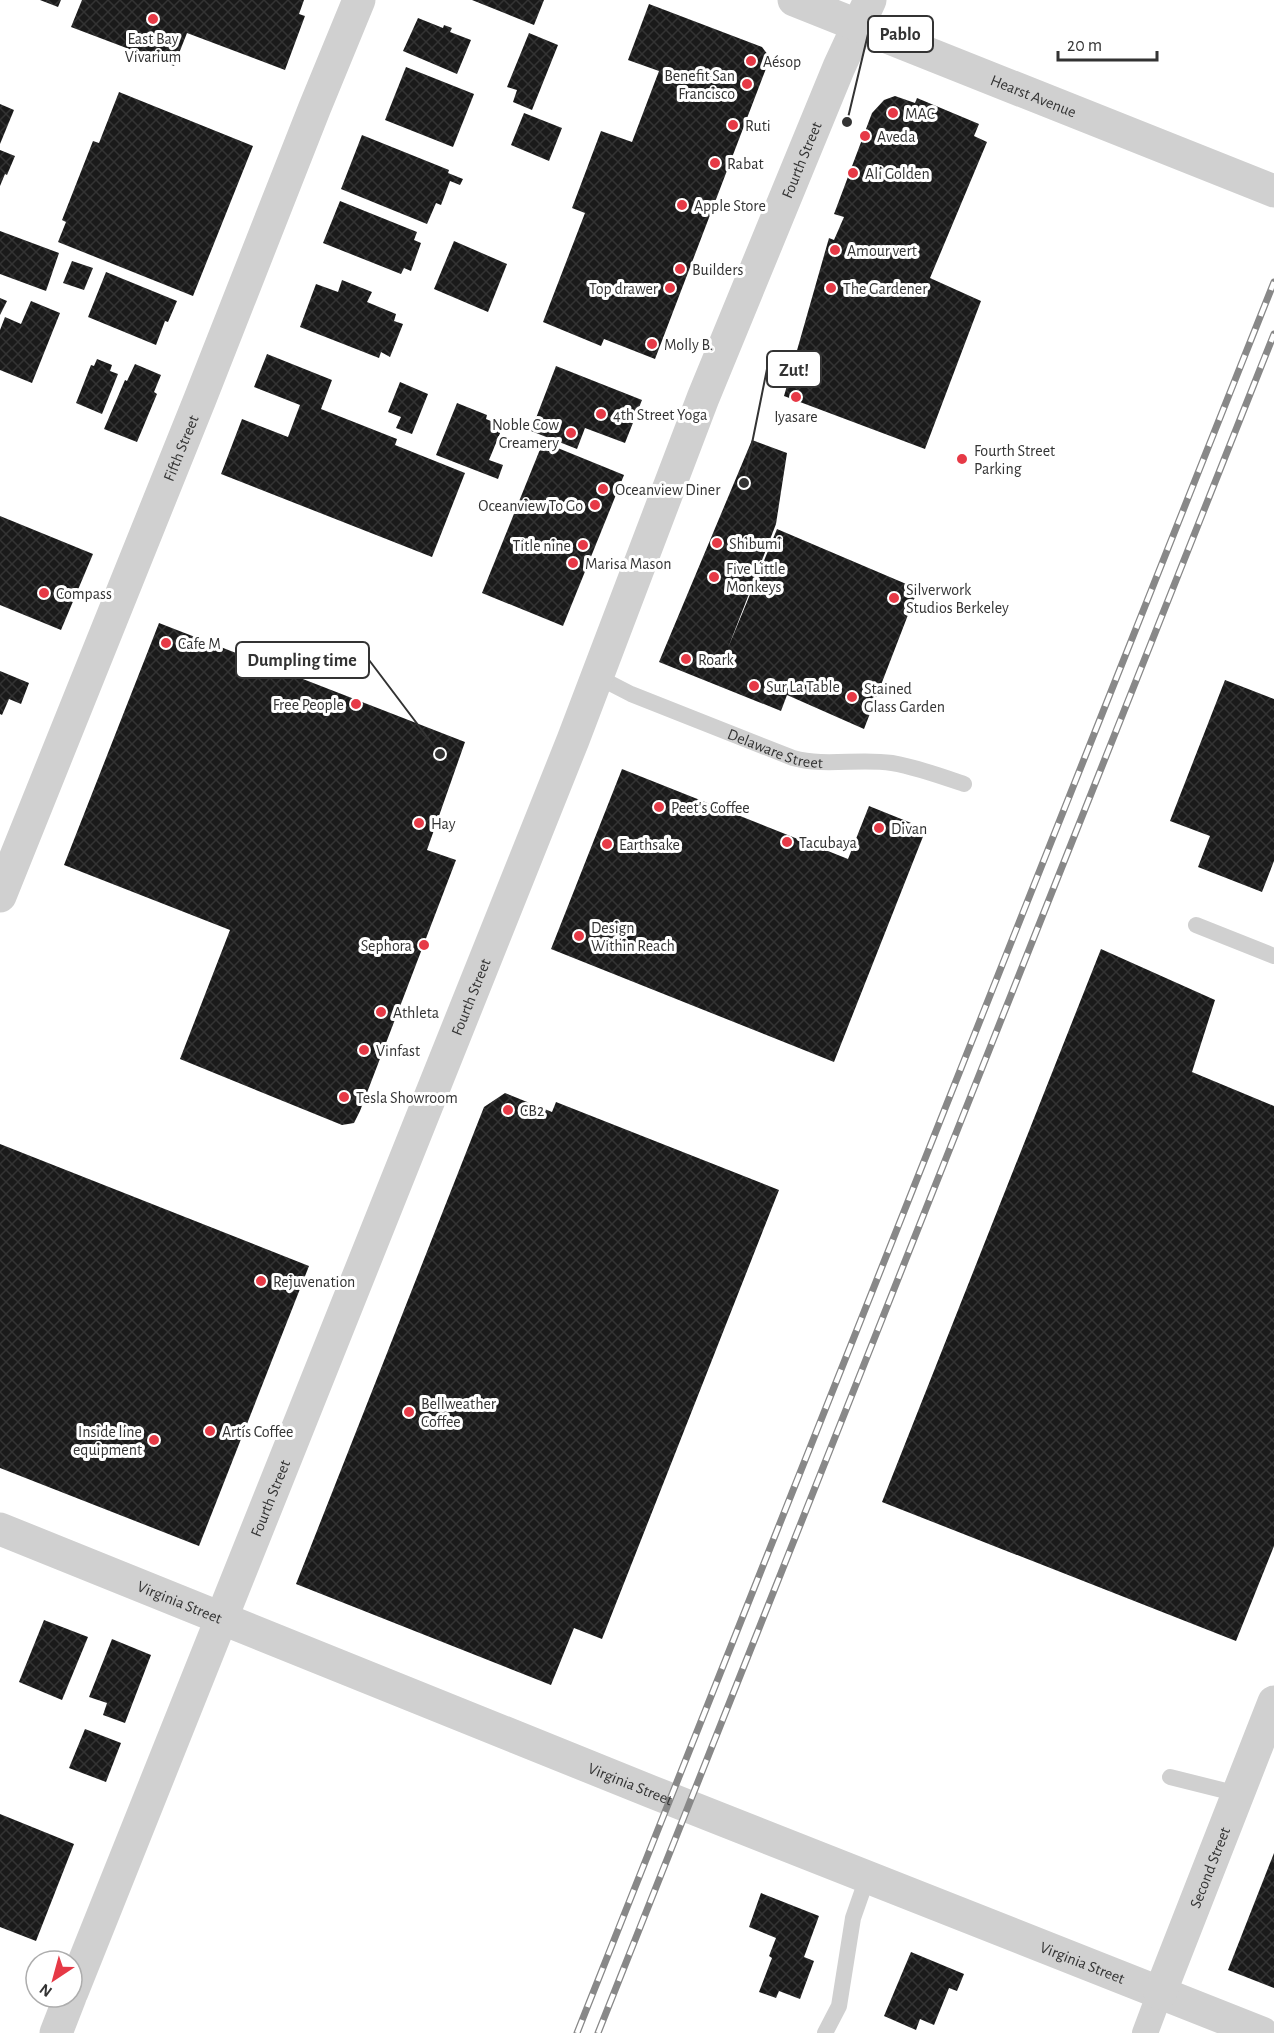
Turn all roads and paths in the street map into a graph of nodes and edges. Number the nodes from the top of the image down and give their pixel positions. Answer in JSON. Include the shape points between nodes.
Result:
{"nodes":[{"id":1,"x":359,"y":0,"type":"edge"},
{"id":2,"x":794,"y":0,"type":"edge"},
{"id":3,"x":864,"y":13,"type":"edge"},
{"id":4,"x":1274,"y":191,"type":"edge"},
{"id":5,"x":596,"y":676,"type":"junction"},
{"id":6,"x":964,"y":784,"type":"dead end"},
{"id":7,"x":0,"y":896,"type":"edge"},
{"id":8,"x":1196,"y":925,"type":"dead end"},
{"id":9,"x":1274,"y":956,"type":"edge"},
{"id":10,"x":0,"y":1529,"type":"edge"},
{"id":11,"x":221,"y":1619,"type":"junction"},
{"id":12,"x":1274,"y":1702,"type":"edge"},
{"id":13,"x":1170,"y":1777,"type":"dead end"},
{"id":14,"x":1238,"y":1794,"type":"junction"},
{"id":15,"x":867,"y":1878,"type":"junction"},
{"id":16,"x":84,"y":1962,"type":"edge"},
{"id":17,"x":1160,"y":1993,"type":"junction"},
{"id":18,"x":65,"y":2009,"type":"edge"},
{"id":19,"x":56,"y":2033,"type":"edge"},
{"id":20,"x":825,"y":2033,"type":"edge"},
{"id":21,"x":1144,"y":2033,"type":"edge"},
{"id":22,"x":1262,"y":2033,"type":"edge"}],
"edges":[{"from":1,"to":7,"type":"street","name":"Fifth Street"},
{"from":2,"to":3,"type":"street","name":"Hearst Avenue"},
{"from":3,"to":4,"type":"street","name":"Hearst Avenue"},
{"from":3,"to":5,"type":"street","name":"Fourth Street","via":[[703,398]]},
{"from":5,"to":6,"type":"lane","name":"Delaware Street","via":[[631,694],[793,758],[811,763],[892,763]]},
{"from":5,"to":11,"type":"street","name":"Fourth Street"},
{"from":8,"to":9,"type":"lane"},
{"from":10,"to":11,"type":"street","name":"Virginia Street"},
{"from":11,"to":15,"type":"street","name":"Virginia Street"},
{"from":11,"to":16,"type":"street","name":"Fourth Street"},
{"from":12,"to":14,"type":"street","name":"Second Street"},
{"from":13,"to":14,"type":"lane"},
{"from":14,"to":17,"type":"street","name":"Second Street"},
{"from":15,"to":17,"type":"street","name":"Virginia Street"},
{"from":15,"to":20,"type":"lane","via":[[853,1918],[840,2006]]},
{"from":17,"to":21,"type":"street","name":"Second Street"},
{"from":17,"to":22,"type":"street","name":"Virginia Street"},
{"from":18,"to":19,"type":"street"}]}
